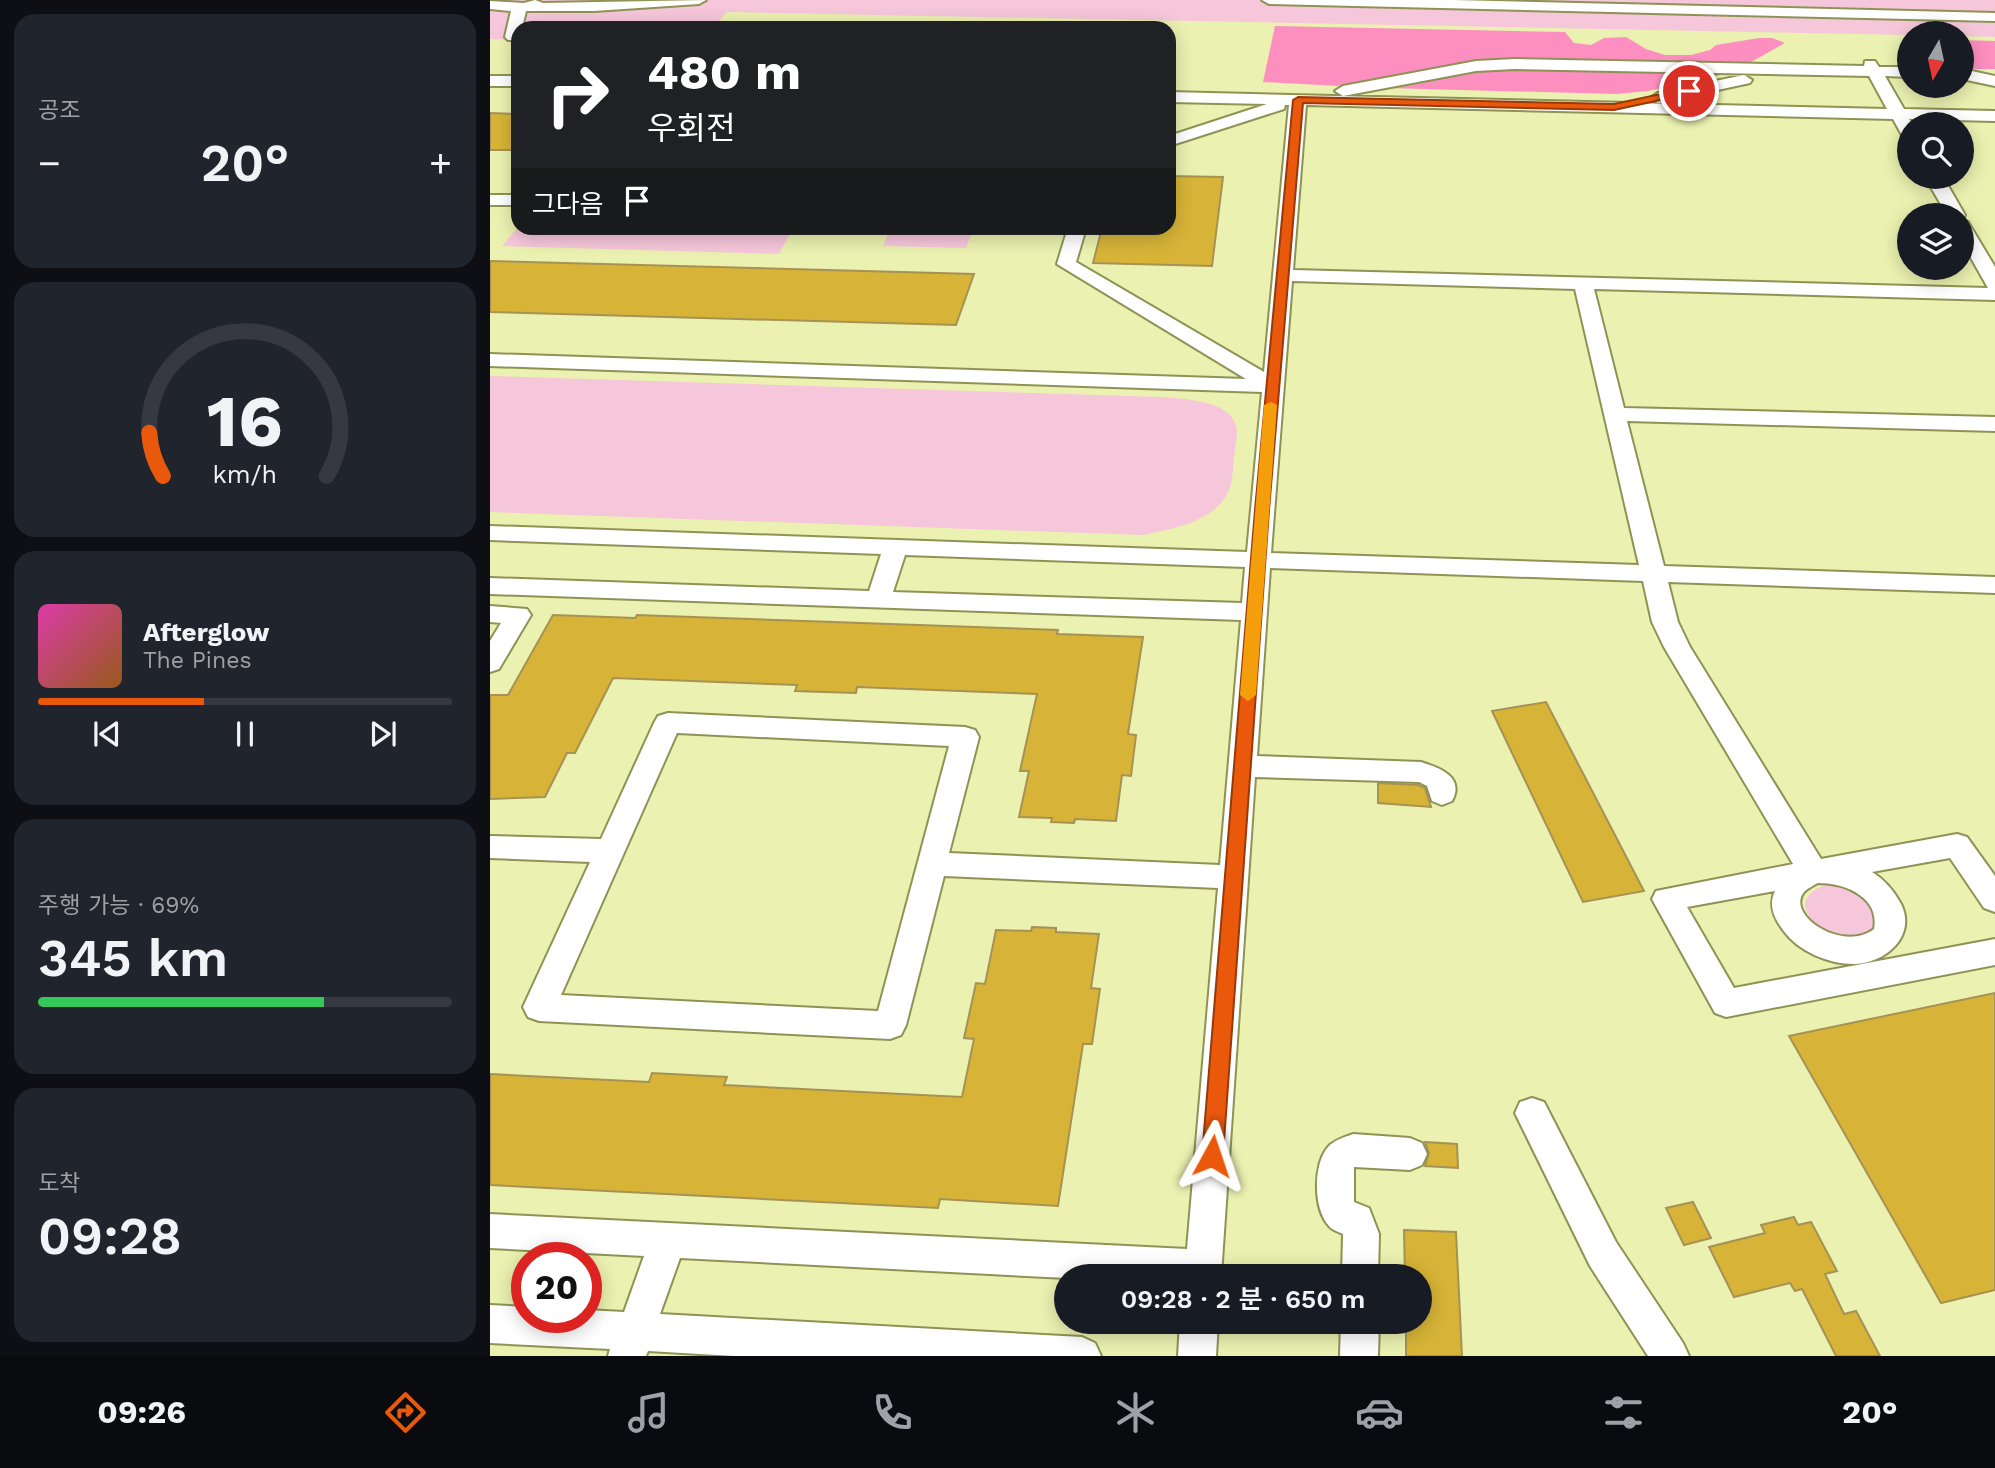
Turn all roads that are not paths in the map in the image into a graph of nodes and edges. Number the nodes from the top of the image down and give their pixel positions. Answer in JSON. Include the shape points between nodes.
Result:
{"nodes":[{"id":1,"x":549,"y":0,"type":"edge"},
{"id":2,"x":699,"y":0,"type":"edge"},
{"id":3,"x":1269,"y":0,"type":"edge"},
{"id":4,"x":490,"y":5,"type":"edge"},
{"id":5,"x":519,"y":8,"type":"junction"},
{"id":6,"x":490,"y":14,"type":"edge"},
{"id":7,"x":1995,"y":16,"type":"edge"},
{"id":8,"x":516,"y":21,"type":"edge"},
{"id":9,"x":1872,"y":68,"type":"junction"},
{"id":10,"x":1790,"y":70,"type":"junction"},
{"id":11,"x":1897,"y":71,"type":"edge"},
{"id":12,"x":1974,"y":74,"type":"edge"},
{"id":13,"x":1995,"y":74,"type":"edge"},
{"id":14,"x":1974,"y":77,"type":"edge"},
{"id":15,"x":490,"y":81,"type":"edge"},
{"id":16,"x":511,"y":81,"type":"edge"},
{"id":17,"x":1995,"y":81,"type":"edge"},
{"id":18,"x":1176,"y":97,"type":"edge"},
{"id":19,"x":1298,"y":100,"type":"junction"},
{"id":20,"x":1614,"y":107,"type":"junction"},
{"id":21,"x":1897,"y":112,"type":"edge"},
{"id":22,"x":1897,"y":114,"type":"edge"},
{"id":23,"x":1974,"y":116,"type":"edge"},
{"id":24,"x":1995,"y":116,"type":"edge"},
{"id":25,"x":1176,"y":139,"type":"edge"},
{"id":26,"x":490,"y":200,"type":"edge"},
{"id":27,"x":511,"y":200,"type":"edge"},
{"id":28,"x":1075,"y":235,"type":"edge"},
{"id":29,"x":1974,"y":247,"type":"edge"},
{"id":30,"x":1283,"y":275,"type":"junction"},
{"id":31,"x":1583,"y":283,"type":"junction"},
{"id":32,"x":1995,"y":284,"type":"edge"},
{"id":33,"x":1995,"y":294,"type":"edge"},
{"id":34,"x":490,"y":360,"type":"edge"},
{"id":35,"x":1273,"y":386,"type":"junction"},
{"id":36,"x":1614,"y":414,"type":"junction"},
{"id":37,"x":1995,"y":424,"type":"edge"},
{"id":38,"x":490,"y":533,"type":"edge"},
{"id":39,"x":896,"y":547,"type":"junction"},
{"id":40,"x":1258,"y":560,"type":"junction"},
{"id":41,"x":1653,"y":575,"type":"junction"},
{"id":42,"x":1995,"y":585,"type":"edge"},
{"id":43,"x":490,"y":586,"type":"edge"},
{"id":44,"x":878,"y":599,"type":"junction"},
{"id":45,"x":1254,"y":612,"type":"junction"},
{"id":46,"x":490,"y":614,"type":"edge"},
{"id":47,"x":490,"y":663,"type":"edge"},
{"id":48,"x":1242,"y":766,"type":"junction"},
{"id":49,"x":1442,"y":793,"type":"dead end"},
{"id":50,"x":490,"y":847,"type":"edge"},
{"id":51,"x":610,"y":851,"type":"junction"},
{"id":52,"x":932,"y":864,"type":"junction"},
{"id":53,"x":1814,"y":871,"type":"junction"},
{"id":54,"x":1234,"y":877,"type":"junction"},
{"id":55,"x":1995,"y":900,"type":"edge"},
{"id":56,"x":1995,"y":951,"type":"edge"},
{"id":57,"x":1874,"y":962,"type":"junction"},
{"id":58,"x":1532,"y":1113,"type":"dead end"},
{"id":59,"x":1410,"y":1154,"type":"dead end"},
{"id":60,"x":490,"y":1231,"type":"edge"},
{"id":61,"x":668,"y":1240,"type":"junction"},
{"id":62,"x":1069,"y":1264,"type":"edge"},
{"id":63,"x":1204,"y":1264,"type":"edge"},
{"id":64,"x":1360,"y":1264,"type":"edge"},
{"id":65,"x":490,"y":1324,"type":"edge"},
{"id":66,"x":1198,"y":1334,"type":"edge"},
{"id":67,"x":1360,"y":1334,"type":"edge"},
{"id":68,"x":631,"y":1344,"type":"edge"},
{"id":69,"x":1082,"y":1356,"type":"edge"},
{"id":70,"x":1197,"y":1356,"type":"edge"},
{"id":71,"x":1359,"y":1356,"type":"edge"},
{"id":72,"x":1670,"y":1356,"type":"edge"}],
"edges":[{"from":1,"to":5,"type":"lane"},
{"from":2,"to":5,"type":"lane"},
{"from":3,"to":7,"type":"street"},
{"from":4,"to":5,"type":"street"},
{"from":5,"to":6,"type":"street"},
{"from":5,"to":8,"type":"lane"},
{"from":9,"to":10,"type":"lane"},
{"from":9,"to":11,"type":"lane"},
{"from":9,"to":21,"type":"lane"},
{"from":10,"to":19,"type":"lane","via":[[1476,66]]},
{"from":10,"to":20,"type":"street"},
{"from":12,"to":13,"type":"street"},
{"from":14,"to":17,"type":"street"},
{"from":15,"to":16,"type":"street"},
{"from":18,"to":19,"type":"street"},
{"from":19,"to":20,"type":"street"},
{"from":19,"to":25,"type":"street"},
{"from":19,"to":30,"type":"street"},
{"from":20,"to":22,"type":"street"},
{"from":23,"to":24,"type":"street"},
{"from":26,"to":27,"type":"street"},
{"from":28,"to":35,"type":"street","via":[[1066,264]]},
{"from":29,"to":32,"type":"street"},
{"from":30,"to":31,"type":"street"},
{"from":30,"to":35,"type":"street"},
{"from":31,"to":33,"type":"street"},
{"from":31,"to":36,"type":"street"},
{"from":34,"to":35,"type":"street"},
{"from":35,"to":40,"type":"street"},
{"from":36,"to":37,"type":"street"},
{"from":36,"to":41,"type":"street"},
{"from":38,"to":39,"type":"lane"},
{"from":39,"to":40,"type":"lane"},
{"from":39,"to":44,"type":"street"},
{"from":40,"to":41,"type":"street"},
{"from":40,"to":45,"type":"lane"},
{"from":41,"to":42,"type":"street"},
{"from":41,"to":53,"type":"street","via":[[1677,647]]},
{"from":43,"to":44,"type":"lane"},
{"from":44,"to":45,"type":"lane"},
{"from":45,"to":48,"type":"lane"},
{"from":46,"to":47,"type":"street","via":[[518,615]]},
{"from":48,"to":49,"type":"street","via":[[1421,772],[1441,783]]},
{"from":48,"to":54,"type":"lane"},
{"from":50,"to":51,"type":"lane"},
{"from":51,"to":52,"type":"street","via":[[668,723],[965,737]]},
{"from":51,"to":52,"type":"street","via":[[539,1007],[890,1026]]},
{"from":52,"to":54,"type":"street"},
{"from":53,"to":55,"type":"lane","via":[[1957,845]]},
{"from":53,"to":57,"type":"street","via":[[1858,878],[1877,892],[1889,909],[1892,927]]},
{"from":53,"to":57,"type":"street","via":[[1795,878],[1786,893],[1787,911],[1798,930],[1819,944]]},
{"from":53,"to":57,"type":"street","via":[[1667,899],[1726,1003]]},
{"from":54,"to":63,"type":"lane"},
{"from":56,"to":57,"type":"street"},
{"from":58,"to":72,"type":"lane","via":[[1603,1254]]},
{"from":59,"to":64,"type":"street","via":[[1353,1150],[1337,1163],[1336,1205],[1342,1216],[1356,1220]]},
{"from":60,"to":61,"type":"street"},
{"from":61,"to":62,"type":"street"},
{"from":61,"to":68,"type":"street"},
{"from":65,"to":68,"type":"street"},
{"from":66,"to":70,"type":"street"},
{"from":67,"to":71,"type":"street"},
{"from":68,"to":69,"type":"street"}]}
